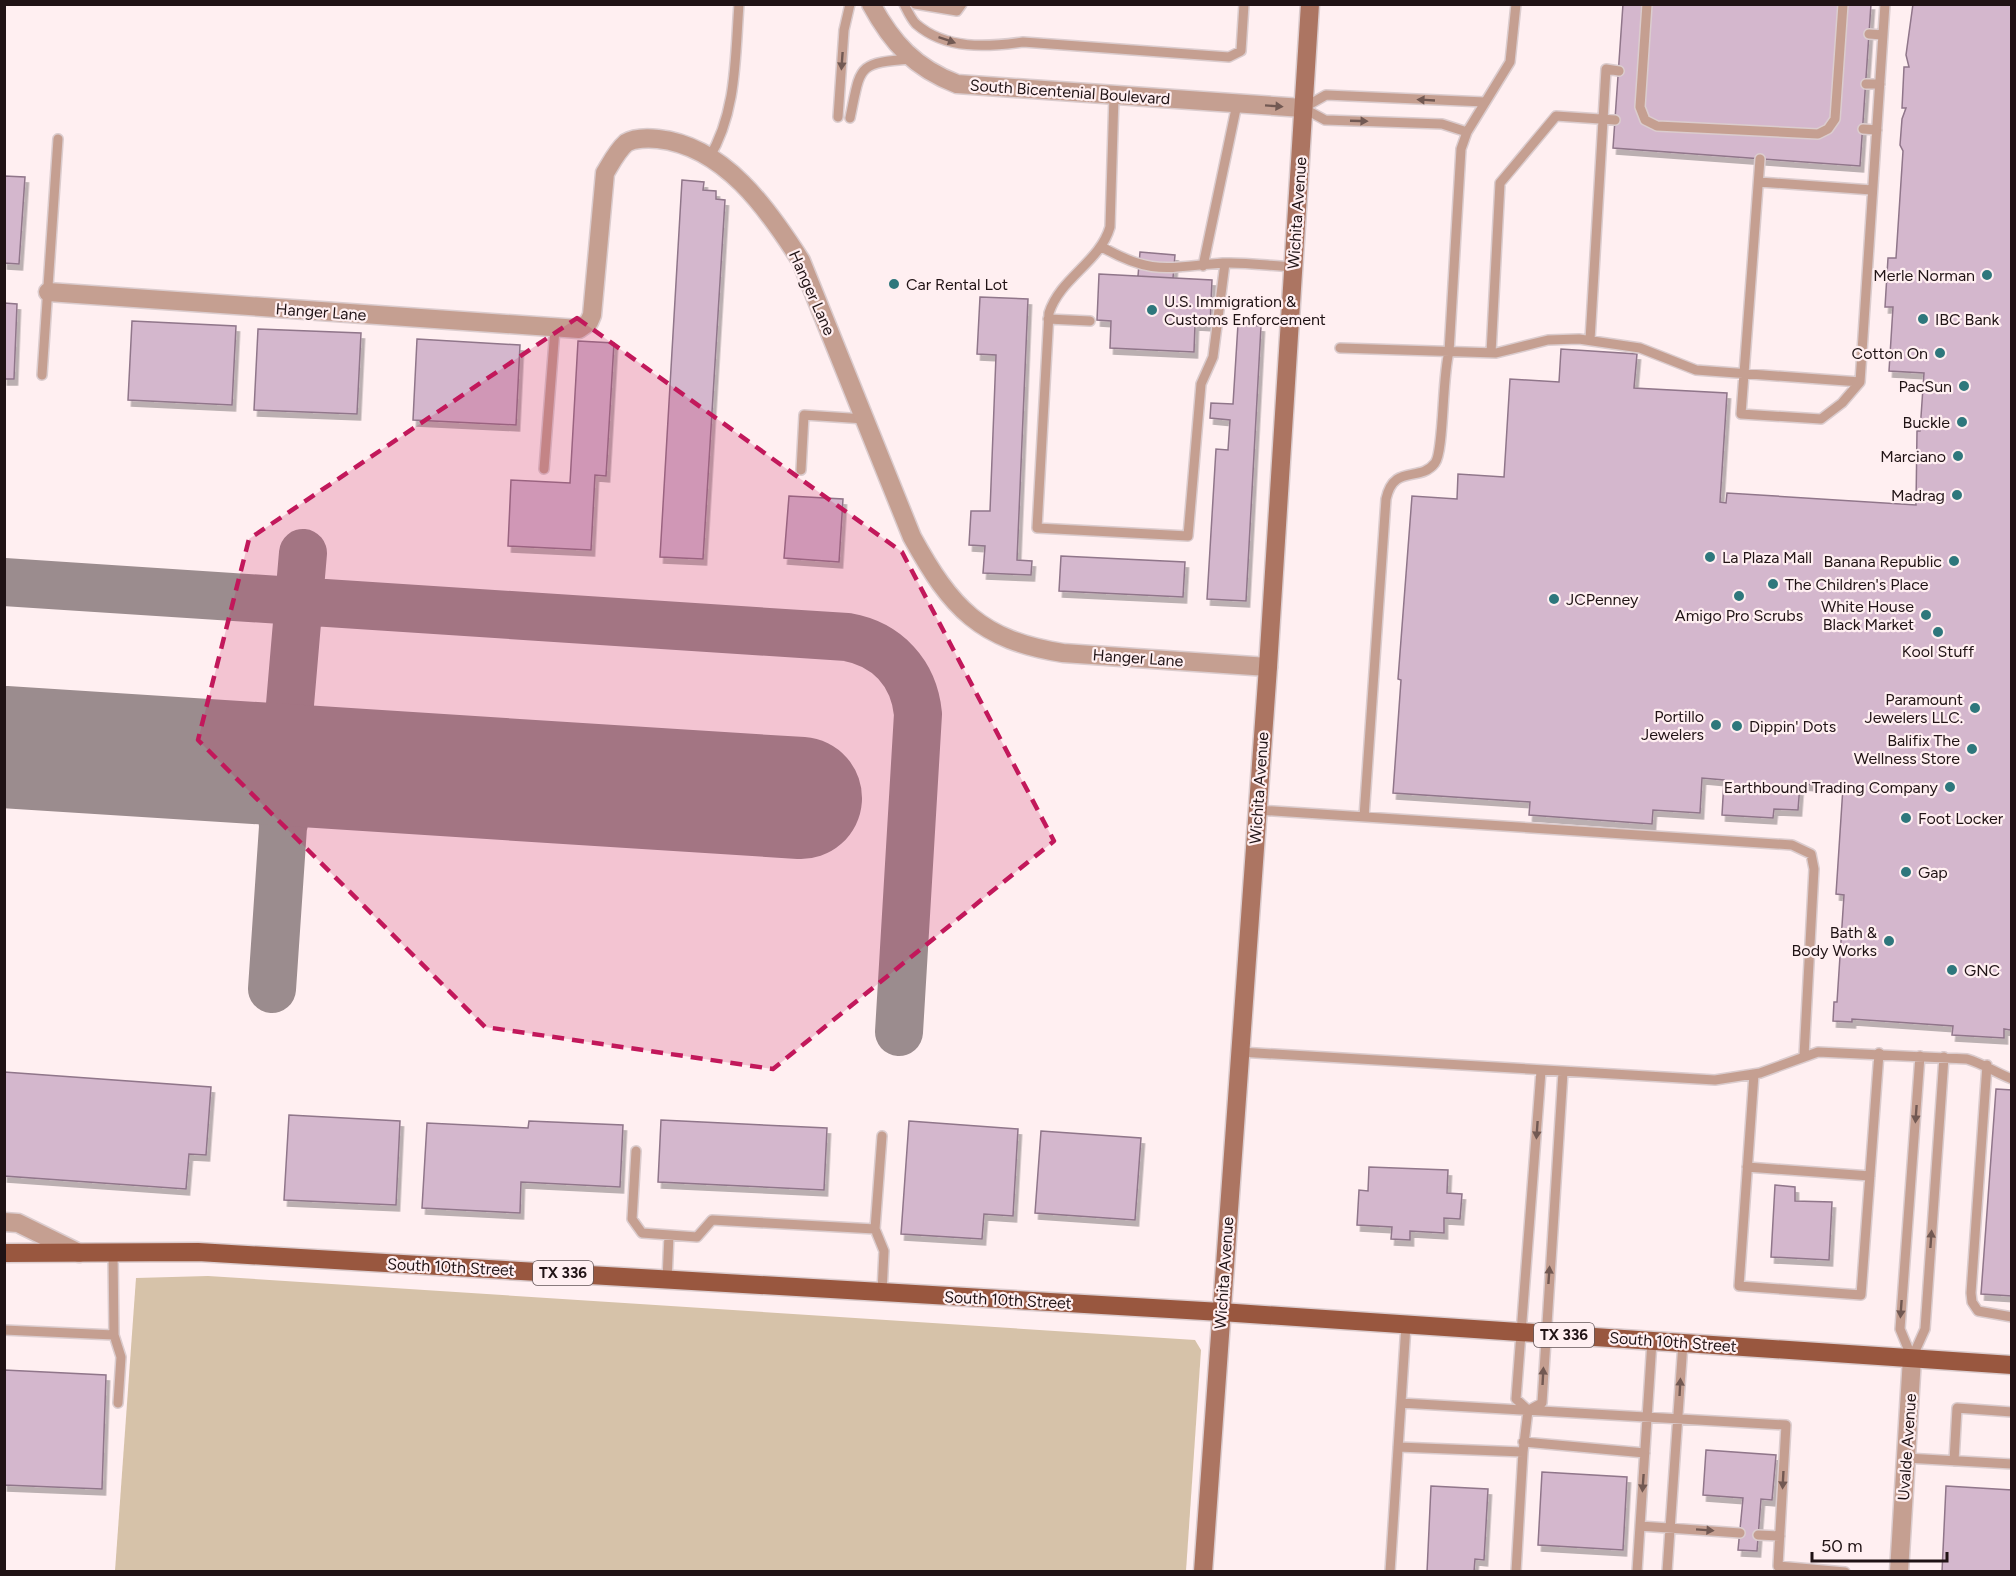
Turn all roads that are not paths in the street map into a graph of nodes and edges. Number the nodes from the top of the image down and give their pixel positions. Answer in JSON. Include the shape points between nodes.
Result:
{"nodes":[{"id":1,"x":739,"y":4,"type":"edge"},
{"id":2,"x":850,"y":4,"type":"edge"},
{"id":3,"x":871,"y":4,"type":"edge"},
{"id":4,"x":904,"y":4,"type":"edge"},
{"id":5,"x":915,"y":4,"type":"edge"},
{"id":6,"x":962,"y":4,"type":"edge"},
{"id":7,"x":1244,"y":4,"type":"edge"},
{"id":8,"x":1310,"y":4,"type":"edge"},
{"id":9,"x":1516,"y":4,"type":"edge"},
{"id":10,"x":1647,"y":4,"type":"edge"},
{"id":11,"x":1843,"y":4,"type":"edge"},
{"id":12,"x":1885,"y":4,"type":"edge"},
{"id":13,"x":1869,"y":34,"type":"dead end"},
{"id":14,"x":1883,"y":35,"type":"junction"},
{"id":15,"x":911,"y":59,"type":"junction"},
{"id":16,"x":1619,"y":71,"type":"dead end"},
{"id":17,"x":1866,"y":84,"type":"dead end"},
{"id":18,"x":1880,"y":84,"type":"junction"},
{"id":19,"x":1114,"y":95,"type":"junction"},
{"id":20,"x":1485,"y":102,"type":"junction"},
{"id":21,"x":1237,"y":104,"type":"junction"},
{"id":22,"x":1303,"y":108,"type":"junction"},
{"id":23,"x":838,"y":117,"type":"dead end"},
{"id":24,"x":850,"y":118,"type":"dead end"},
{"id":25,"x":1603,"y":119,"type":"junction"},
{"id":26,"x":1615,"y":120,"type":"dead end"},
{"id":27,"x":1863,"y":129,"type":"dead end"},
{"id":28,"x":1876,"y":130,"type":"junction"},
{"id":29,"x":1467,"y":132,"type":"junction"},
{"id":30,"x":58,"y":139,"type":"dead end"},
{"id":31,"x":709,"y":158,"type":"junction"},
{"id":32,"x":1760,"y":159,"type":"dead end"},
{"id":33,"x":1759,"y":182,"type":"junction"},
{"id":34,"x":1872,"y":190,"type":"junction"},
{"id":35,"x":1102,"y":247,"type":"junction"},
{"id":36,"x":1225,"y":263,"type":"junction"},
{"id":37,"x":1203,"y":266,"type":"junction"},
{"id":38,"x":1293,"y":267,"type":"junction"},
{"id":39,"x":48,"y":292,"type":"junction"},
{"id":40,"x":1048,"y":319,"type":"junction"},
{"id":41,"x":1090,"y":321,"type":"dead end"},
{"id":42,"x":555,"y":329,"type":"junction"},
{"id":43,"x":1590,"y":340,"type":"junction"},
{"id":44,"x":1340,"y":348,"type":"dead end"},
{"id":45,"x":1449,"y":352,"type":"junction"},
{"id":46,"x":1491,"y":353,"type":"junction"},
{"id":47,"x":42,"y":375,"type":"dead end"},
{"id":48,"x":1744,"y":375,"type":"junction"},
{"id":49,"x":1860,"y":382,"type":"junction"},
{"id":50,"x":865,"y":420,"type":"junction"},
{"id":51,"x":544,"y":469,"type":"dead end"},
{"id":52,"x":801,"y":470,"type":"dead end"},
{"id":53,"x":1268,"y":667,"type":"junction"},
{"id":54,"x":1257,"y":810,"type":"junction"},
{"id":55,"x":1364,"y":817,"type":"junction"},
{"id":56,"x":1240,"y":1052,"type":"junction"},
{"id":57,"x":1880,"y":1053,"type":"junction"},
{"id":58,"x":1804,"y":1056,"type":"junction"},
{"id":59,"x":1920,"y":1056,"type":"junction"},
{"id":60,"x":1944,"y":1057,"type":"junction"},
{"id":61,"x":1987,"y":1065,"type":"junction"},
{"id":62,"x":1541,"y":1071,"type":"junction"},
{"id":63,"x":1563,"y":1072,"type":"junction"},
{"id":64,"x":1754,"y":1074,"type":"junction"},
{"id":65,"x":2012,"y":1079,"type":"edge"},
{"id":66,"x":882,"y":1136,"type":"dead end"},
{"id":67,"x":636,"y":1151,"type":"dead end"},
{"id":68,"x":1747,"y":1167,"type":"junction"},
{"id":69,"x":1870,"y":1176,"type":"junction"},
{"id":70,"x":4,"y":1222,"type":"edge"},
{"id":71,"x":875,"y":1229,"type":"junction"},
{"id":72,"x":669,"y":1235,"type":"junction"},
{"id":73,"x":113,"y":1252,"type":"junction"},
{"id":74,"x":4,"y":1253,"type":"edge"},
{"id":75,"x":79,"y":1253,"type":"junction"},
{"id":76,"x":667,"y":1280,"type":"junction"},
{"id":77,"x":882,"y":1292,"type":"junction"},
{"id":78,"x":1221,"y":1312,"type":"junction"},
{"id":79,"x":2012,"y":1317,"type":"edge"},
{"id":80,"x":1406,"y":1325,"type":"junction"},
{"id":81,"x":4,"y":1330,"type":"edge"},
{"id":82,"x":1522,"y":1332,"type":"junction"},
{"id":83,"x":1545,"y":1334,"type":"junction"},
{"id":84,"x":114,"y":1335,"type":"junction"},
{"id":85,"x":1652,"y":1341,"type":"junction"},
{"id":86,"x":1683,"y":1343,"type":"junction"},
{"id":87,"x":1912,"y":1358,"type":"junction"},
{"id":88,"x":2012,"y":1365,"type":"edge"},
{"id":89,"x":1401,"y":1402,"type":"junction"},
{"id":90,"x":118,"y":1404,"type":"dead end"},
{"id":91,"x":1528,"y":1410,"type":"junction"},
{"id":92,"x":2012,"y":1412,"type":"edge"},
{"id":93,"x":1648,"y":1417,"type":"junction"},
{"id":94,"x":1679,"y":1419,"type":"junction"},
{"id":95,"x":1398,"y":1447,"type":"junction"},
{"id":96,"x":1523,"y":1447,"type":"junction"},
{"id":97,"x":1645,"y":1453,"type":"junction"},
{"id":98,"x":1906,"y":1458,"type":"junction"},
{"id":99,"x":1954,"y":1461,"type":"junction"},
{"id":100,"x":2012,"y":1464,"type":"edge"},
{"id":101,"x":1640,"y":1526,"type":"junction"},
{"id":102,"x":1671,"y":1528,"type":"junction"},
{"id":103,"x":1740,"y":1533,"type":"dead end"},
{"id":104,"x":1758,"y":1535,"type":"dead end"},
{"id":105,"x":1780,"y":1536,"type":"junction"},
{"id":106,"x":1809,"y":1570,"type":"edge"},
{"id":107,"x":1203,"y":1572,"type":"edge"},
{"id":108,"x":1390,"y":1572,"type":"edge"},
{"id":109,"x":1516,"y":1572,"type":"edge"},
{"id":110,"x":1637,"y":1572,"type":"edge"},
{"id":111,"x":1667,"y":1572,"type":"edge"},
{"id":112,"x":1845,"y":1572,"type":"edge"},
{"id":113,"x":1899,"y":1572,"type":"edge"}],
"edges":[{"from":1,"to":31,"type":"lane","via":[[732,95],[722,137]]},
{"from":2,"to":23,"type":"lane","one_way":true,"via":[[844,30]]},
{"from":3,"to":15,"type":"street","name":"South Bicentenial Boulevard","via":[[888,34]]},
{"from":4,"to":7,"type":"lane","one_way":true,"via":[[916,24],[948,42],[990,47],[1023,42],[1229,57],[1241,51]]},
{"from":5,"to":6,"type":"lane","via":[[957,11]]},
{"from":8,"to":22,"type":"main road","name":"Wichita Avenue"},
{"from":9,"to":20,"type":"lane","via":[[1510,62]]},
{"from":10,"to":11,"type":"lane","via":[[1640,107],[1645,120],[1657,126],[1818,134],[1835,119]]},
{"from":12,"to":14,"type":"lane"},
{"from":13,"to":14,"type":"lane"},
{"from":14,"to":18,"type":"lane"},
{"from":15,"to":19,"type":"street","name":"South Bicentenial Boulevard","via":[[957,84]]},
{"from":15,"to":24,"type":"lane","via":[[871,63],[863,69]]},
{"from":16,"to":25,"type":"lane","via":[[1606,69]]},
{"from":17,"to":18,"type":"lane"},
{"from":18,"to":28,"type":"lane"},
{"from":19,"to":21,"type":"street","name":"South Bicentenial Boulevard"},
{"from":19,"to":35,"type":"lane","via":[[1110,226]]},
{"from":20,"to":22,"type":"lane","one_way":true,"via":[[1326,95]]},
{"from":20,"to":29,"type":"lane"},
{"from":21,"to":22,"type":"street","name":"South Bicentenial Boulevard","one_way":true},
{"from":21,"to":37,"type":"lane"},
{"from":22,"to":29,"type":"lane","one_way":true,"via":[[1325,120],[1442,124]]},
{"from":22,"to":38,"type":"main road","name":"Wichita Avenue"},
{"from":25,"to":26,"type":"lane"},
{"from":25,"to":43,"type":"lane"},
{"from":25,"to":46,"type":"lane","via":[[1556,116],[1500,183]]},
{"from":27,"to":28,"type":"lane"},
{"from":28,"to":34,"type":"lane"},
{"from":29,"to":45,"type":"lane","via":[[1458,170]]},
{"from":30,"to":39,"type":"lane"},
{"from":31,"to":42,"type":"street","name":"Hanger Lane","via":[[673,140],[649,138],[628,142],[615,155],[605,173],[592,315],[584,327]]},
{"from":31,"to":50,"type":"street","name":"Hanger Lane","via":[[740,180],[775,219],[801,261]]},
{"from":32,"to":33,"type":"lane"},
{"from":33,"to":34,"type":"lane"},
{"from":33,"to":48,"type":"lane"},
{"from":34,"to":49,"type":"lane"},
{"from":35,"to":37,"type":"lane","via":[[1130,263],[1157,268]]},
{"from":35,"to":40,"type":"lane","via":[[1056,297]]},
{"from":36,"to":37,"type":"lane"},
{"from":36,"to":38,"type":"lane"},
{"from":36,"to":40,"type":"lane","via":[[1214,357],[1201,384],[1188,537],[1037,528]]},
{"from":38,"to":53,"type":"main road","name":"Wichita Avenue"},
{"from":39,"to":42,"type":"street","name":"Hanger Lane"},
{"from":39,"to":47,"type":"lane"},
{"from":40,"to":41,"type":"lane"},
{"from":42,"to":51,"type":"lane"},
{"from":43,"to":46,"type":"lane","via":[[1562,338]]},
{"from":43,"to":48,"type":"lane","via":[[1640,348],[1696,370]]},
{"from":44,"to":45,"type":"lane"},
{"from":45,"to":46,"type":"lane"},
{"from":45,"to":55,"type":"lane","via":[[1443,371],[1437,460],[1428,469],[1399,476],[1388,489],[1386,499]]},
{"from":48,"to":49,"type":"lane"},
{"from":48,"to":49,"type":"lane","via":[[1741,414],[1821,419]]},
{"from":50,"to":52,"type":"lane","via":[[804,415]]},
{"from":50,"to":53,"type":"street","name":"Hanger Lane","via":[[912,537],[934,577],[958,608],[993,633],[1031,648],[1063,653]]},
{"from":53,"to":54,"type":"main road","name":"Wichita Avenue"},
{"from":54,"to":55,"type":"lane"},
{"from":54,"to":56,"type":"main road","name":"Wichita Avenue"},
{"from":55,"to":58,"type":"lane","via":[[1803,848],[1811,854],[1815,868]]},
{"from":56,"to":62,"type":"lane"},
{"from":56,"to":78,"type":"main road","name":"Wichita Avenue"},
{"from":57,"to":58,"type":"lane","via":[[1818,1052]]},
{"from":57,"to":59,"type":"lane"},
{"from":57,"to":69,"type":"lane"},
{"from":58,"to":64,"type":"lane"},
{"from":59,"to":60,"type":"lane"},
{"from":59,"to":87,"type":"lane","one_way":true,"via":[[1900,1329]]},
{"from":60,"to":61,"type":"lane"},
{"from":87,"to":60,"type":"lane","one_way":true,"via":[[1925,1329]]},
{"from":61,"to":65,"type":"lane"},
{"from":61,"to":79,"type":"lane","via":[[1971,1293],[1978,1311]]},
{"from":62,"to":63,"type":"lane"},
{"from":62,"to":82,"type":"lane","one_way":true},
{"from":63,"to":64,"type":"lane","via":[[1715,1080]]},
{"from":83,"to":63,"type":"lane","one_way":true},
{"from":64,"to":68,"type":"lane"},
{"from":66,"to":71,"type":"lane"},
{"from":67,"to":72,"type":"lane","via":[[632,1219],[642,1233]]},
{"from":68,"to":69,"type":"lane"},
{"from":68,"to":69,"type":"lane","via":[[1739,1286],[1839,1294],[1861,1295]]},
{"from":70,"to":75,"type":"street","via":[[18,1223]]},
{"from":71,"to":72,"type":"lane","via":[[712,1220],[698,1237]]},
{"from":71,"to":77,"type":"lane","via":[[884,1251]]},
{"from":72,"to":76,"type":"lane"},
{"from":73,"to":75,"type":"main road","name":"South 10th Street","number":"TX 336"},
{"from":73,"to":76,"type":"main road","name":"South 10th Street","number":"TX 336","via":[[198,1252]]},
{"from":73,"to":84,"type":"lane"},
{"from":74,"to":75,"type":"main road","name":"South 10th Street","number":"TX 336"},
{"from":76,"to":77,"type":"main road","name":"South 10th Street","number":"TX 336"},
{"from":77,"to":78,"type":"main road","name":"South 10th Street","number":"TX 336"},
{"from":78,"to":80,"type":"main road","name":"South 10th Street","number":"TX 336"},
{"from":78,"to":107,"type":"main road","name":"Wichita Avenue"},
{"from":80,"to":82,"type":"main road","name":"South 10th Street","number":"TX 336"},
{"from":80,"to":89,"type":"lane"},
{"from":81,"to":84,"type":"lane"},
{"from":82,"to":83,"type":"main road","name":"South 10th Street","number":"TX 336"},
{"from":82,"to":91,"type":"lane","via":[[1516,1399]]},
{"from":83,"to":85,"type":"main road","name":"South 10th Street","number":"TX 336"},
{"from":91,"to":83,"type":"lane","one_way":true,"via":[[1542,1403]]},
{"from":84,"to":90,"type":"lane","via":[[121,1357]]},
{"from":85,"to":86,"type":"main road","name":"South 10th Street","number":"TX 336"},
{"from":85,"to":93,"type":"lane"},
{"from":86,"to":87,"type":"main road","name":"South 10th Street","number":"TX 336"},
{"from":94,"to":86,"type":"lane","one_way":true},
{"from":87,"to":88,"type":"main road","name":"South 10th Street","number":"TX 336"},
{"from":87,"to":98,"type":"street","name":"Uvalde Avenue"},
{"from":89,"to":91,"type":"lane"},
{"from":89,"to":95,"type":"lane"},
{"from":91,"to":93,"type":"lane"},
{"from":91,"to":96,"type":"lane"},
{"from":92,"to":99,"type":"lane","via":[[1957,1408]]},
{"from":93,"to":94,"type":"lane"},
{"from":93,"to":97,"type":"lane"},
{"from":94,"to":102,"type":"lane"},
{"from":94,"to":105,"type":"lane","one_way":true,"via":[[1786,1425]]},
{"from":95,"to":96,"type":"lane"},
{"from":95,"to":108,"type":"lane"},
{"from":96,"to":97,"type":"lane"},
{"from":96,"to":109,"type":"lane"},
{"from":97,"to":101,"type":"lane","one_way":true},
{"from":98,"to":99,"type":"lane"},
{"from":98,"to":113,"type":"street","name":"Uvalde Avenue"},
{"from":99,"to":100,"type":"lane"},
{"from":101,"to":102,"type":"lane"},
{"from":101,"to":110,"type":"lane"},
{"from":102,"to":103,"type":"lane","one_way":true},
{"from":102,"to":111,"type":"lane"},
{"from":104,"to":105,"type":"lane"},
{"from":105,"to":106,"type":"lane","via":[[1778,1566]]},
{"from":106,"to":112,"type":"lane"}]}
